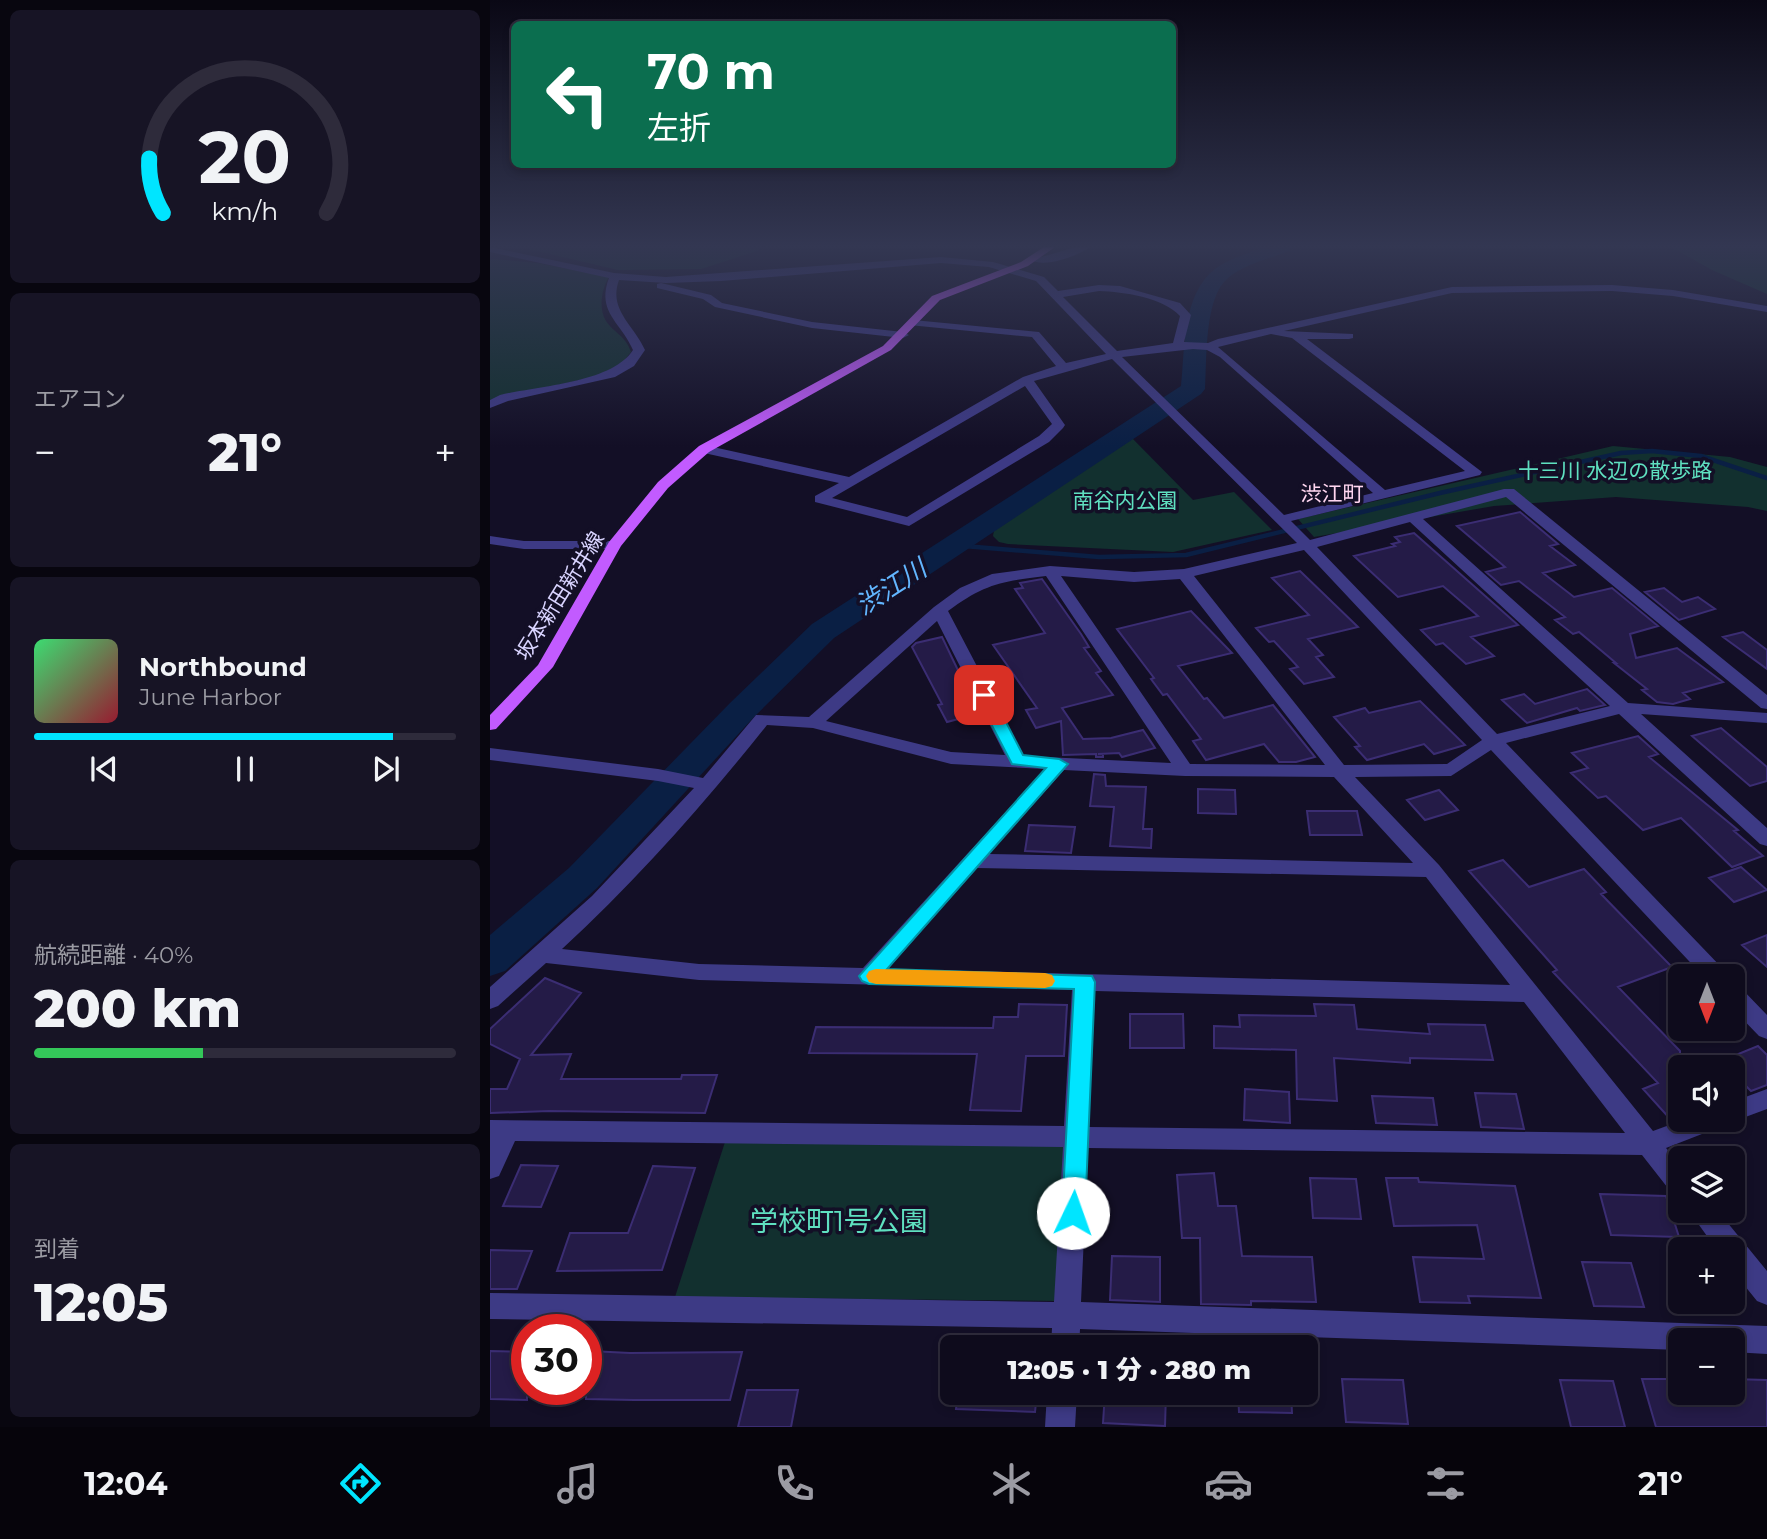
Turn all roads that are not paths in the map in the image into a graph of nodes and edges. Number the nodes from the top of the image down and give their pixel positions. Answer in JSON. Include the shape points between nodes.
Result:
{"nodes":[{"id":1,"x":613,"y":314,"type":"edge"},
{"id":2,"x":756,"y":314,"type":"edge"},
{"id":3,"x":921,"y":314,"type":"edge"},
{"id":4,"x":1074,"y":314,"type":"edge"},
{"id":5,"x":1185,"y":314,"type":"edge"},
{"id":6,"x":1349,"y":314,"type":"edge"},
{"id":7,"x":913,"y":323,"type":"junction"},
{"id":8,"x":1264,"y":333,"type":"junction"},
{"id":9,"x":903,"y":335,"type":"junction"},
{"id":10,"x":1295,"y":335,"type":"junction"},
{"id":11,"x":1349,"y":336,"type":"dead end"},
{"id":12,"x":1182,"y":347,"type":"junction"},
{"id":13,"x":1210,"y":347,"type":"junction"},
{"id":14,"x":1117,"y":356,"type":"junction"},
{"id":15,"x":1062,"y":366,"type":"junction"},
{"id":16,"x":1027,"y":380,"type":"junction"},
{"id":17,"x":490,"y":404,"type":"edge"},
{"id":18,"x":704,"y":449,"type":"junction"},
{"id":19,"x":850,"y":481,"type":"junction"},
{"id":20,"x":1382,"y":494,"type":"junction"},
{"id":21,"x":1413,"y":517,"type":"junction"},
{"id":22,"x":1280,"y":521,"type":"junction"},
{"id":23,"x":490,"y":540,"type":"edge"},
{"id":24,"x":1303,"y":542,"type":"junction"},
{"id":25,"x":614,"y":545,"type":"junction"},
{"id":26,"x":1050,"y":572,"type":"junction"},
{"id":27,"x":1184,"y":574,"type":"junction"},
{"id":28,"x":940,"y":610,"type":"junction"},
{"id":29,"x":1767,"y":704,"type":"edge"},
{"id":30,"x":1623,"y":708,"type":"junction"},
{"id":31,"x":1767,"y":718,"type":"edge"},
{"id":32,"x":813,"y":723,"type":"junction"},
{"id":33,"x":490,"y":724,"type":"edge"},
{"id":34,"x":1492,"y":741,"type":"junction"},
{"id":35,"x":490,"y":754,"type":"edge"},
{"id":36,"x":1017,"y":760,"type":"junction"},
{"id":37,"x":1059,"y":764,"type":"junction"},
{"id":38,"x":1185,"y":770,"type":"junction"},
{"id":39,"x":1339,"y":771,"type":"junction"},
{"id":40,"x":704,"y":784,"type":"junction"},
{"id":41,"x":1767,"y":839,"type":"edge"},
{"id":42,"x":972,"y":861,"type":"junction"},
{"id":43,"x":1432,"y":870,"type":"junction"},
{"id":44,"x":544,"y":954,"type":"junction"},
{"id":45,"x":1705,"y":964,"type":"edge"},
{"id":46,"x":869,"y":976,"type":"junction"},
{"id":47,"x":1084,"y":982,"type":"junction"},
{"id":48,"x":1531,"y":993,"type":"junction"},
{"id":49,"x":490,"y":1000,"type":"edge"},
{"id":50,"x":1745,"y":1007,"type":"edge"},
{"id":51,"x":1767,"y":1030,"type":"edge"},
{"id":52,"x":1767,"y":1099,"type":"edge"},
{"id":53,"x":1745,"y":1107,"type":"edge"},
{"id":54,"x":498,"y":1130,"type":"edge"},
{"id":55,"x":1680,"y":1132,"type":"edge"},
{"id":56,"x":1078,"y":1136,"type":"junction"},
{"id":57,"x":1648,"y":1144,"type":"junction"},
{"id":58,"x":490,"y":1168,"type":"edge"},
{"id":59,"x":1668,"y":1169,"type":"edge"},
{"id":60,"x":1712,"y":1223,"type":"edge"},
{"id":61,"x":1767,"y":1292,"type":"edge"},
{"id":62,"x":490,"y":1306,"type":"edge"},
{"id":63,"x":1068,"y":1315,"type":"junction"},
{"id":64,"x":1066,"y":1335,"type":"edge"},
{"id":65,"x":1767,"y":1340,"type":"edge"},
{"id":66,"x":1061,"y":1405,"type":"edge"},
{"id":67,"x":1060,"y":1427,"type":"edge"}],
"edges":[{"from":1,"to":17,"type":"street","via":[[639,350],[630,363],[611,375]]},
{"from":2,"to":9,"type":"street"},
{"from":3,"to":7,"type":"main road","name":"坂本新田新井線"},
{"from":4,"to":14,"type":"street"},
{"from":5,"to":12,"type":"street"},
{"from":6,"to":8,"type":"street"},
{"from":7,"to":9,"type":"main road","name":"坂本新田新井線"},
{"from":7,"to":15,"type":"street","via":[[1035,334]]},
{"from":8,"to":10,"type":"street"},
{"from":8,"to":13,"type":"street"},
{"from":9,"to":18,"type":"main road","name":"坂本新田新井線","via":[[839,376]]},
{"from":10,"to":11,"type":"street"},
{"from":10,"to":20,"type":"street","via":[[1475,472]]},
{"from":12,"to":13,"type":"street"},
{"from":12,"to":14,"type":"street"},
{"from":13,"to":20,"type":"street"},
{"from":14,"to":15,"type":"street"},
{"from":14,"to":22,"type":"street"},
{"from":15,"to":16,"type":"street"},
{"from":16,"to":19,"type":"street"},
{"from":16,"to":19,"type":"street","via":[[1059,425],[1044,439],[909,522],[820,499]]},
{"from":18,"to":19,"type":"street"},
{"from":18,"to":25,"type":"main road","name":"坂本新田新井線","via":[[663,485]]},
{"from":20,"to":22,"type":"street"},
{"from":21,"to":24,"type":"street"},
{"from":21,"to":29,"type":"street","via":[[1509,492]]},
{"from":21,"to":30,"type":"street"},
{"from":22,"to":24,"type":"street"},
{"from":23,"to":25,"type":"street","via":[[524,545]]},
{"from":24,"to":27,"type":"street"},
{"from":24,"to":34,"type":"street"},
{"from":25,"to":33,"type":"main road","name":"坂本新田新井線","via":[[545,667]]},
{"from":26,"to":27,"type":"street"},
{"from":26,"to":28,"type":"street","via":[[998,577],[965,591]]},
{"from":26,"to":38,"type":"street"},
{"from":27,"to":39,"type":"street"},
{"from":28,"to":32,"type":"street"},
{"from":28,"to":36,"type":"street"},
{"from":30,"to":31,"type":"street"},
{"from":30,"to":34,"type":"street"},
{"from":30,"to":41,"type":"street"},
{"from":32,"to":36,"type":"street","via":[[951,758]]},
{"from":32,"to":40,"type":"street","via":[[762,719]]},
{"from":34,"to":39,"type":"street","via":[[1451,770]]},
{"from":34,"to":45,"type":"street"},
{"from":35,"to":40,"type":"street"},
{"from":36,"to":37,"type":"street"},
{"from":37,"to":38,"type":"street"},
{"from":37,"to":42,"type":"street"},
{"from":38,"to":39,"type":"street"},
{"from":39,"to":43,"type":"street"},
{"from":40,"to":44,"type":"street","via":[[652,849]]},
{"from":42,"to":43,"type":"street"},
{"from":42,"to":46,"type":"street"},
{"from":43,"to":48,"type":"street"},
{"from":44,"to":46,"type":"street","via":[[699,972]]},
{"from":44,"to":49,"type":"street"},
{"from":46,"to":47,"type":"street"},
{"from":47,"to":48,"type":"street"},
{"from":47,"to":56,"type":"street"},
{"from":48,"to":57,"type":"street"},
{"from":50,"to":51,"type":"street"},
{"from":52,"to":53,"type":"street"},
{"from":54,"to":56,"type":"street"},
{"from":54,"to":58,"type":"street"},
{"from":55,"to":57,"type":"street"},
{"from":56,"to":57,"type":"street"},
{"from":56,"to":63,"type":"street"},
{"from":57,"to":59,"type":"street"},
{"from":60,"to":61,"type":"street"},
{"from":62,"to":63,"type":"street"},
{"from":63,"to":64,"type":"street"},
{"from":63,"to":65,"type":"street"},
{"from":66,"to":67,"type":"street"}]}
